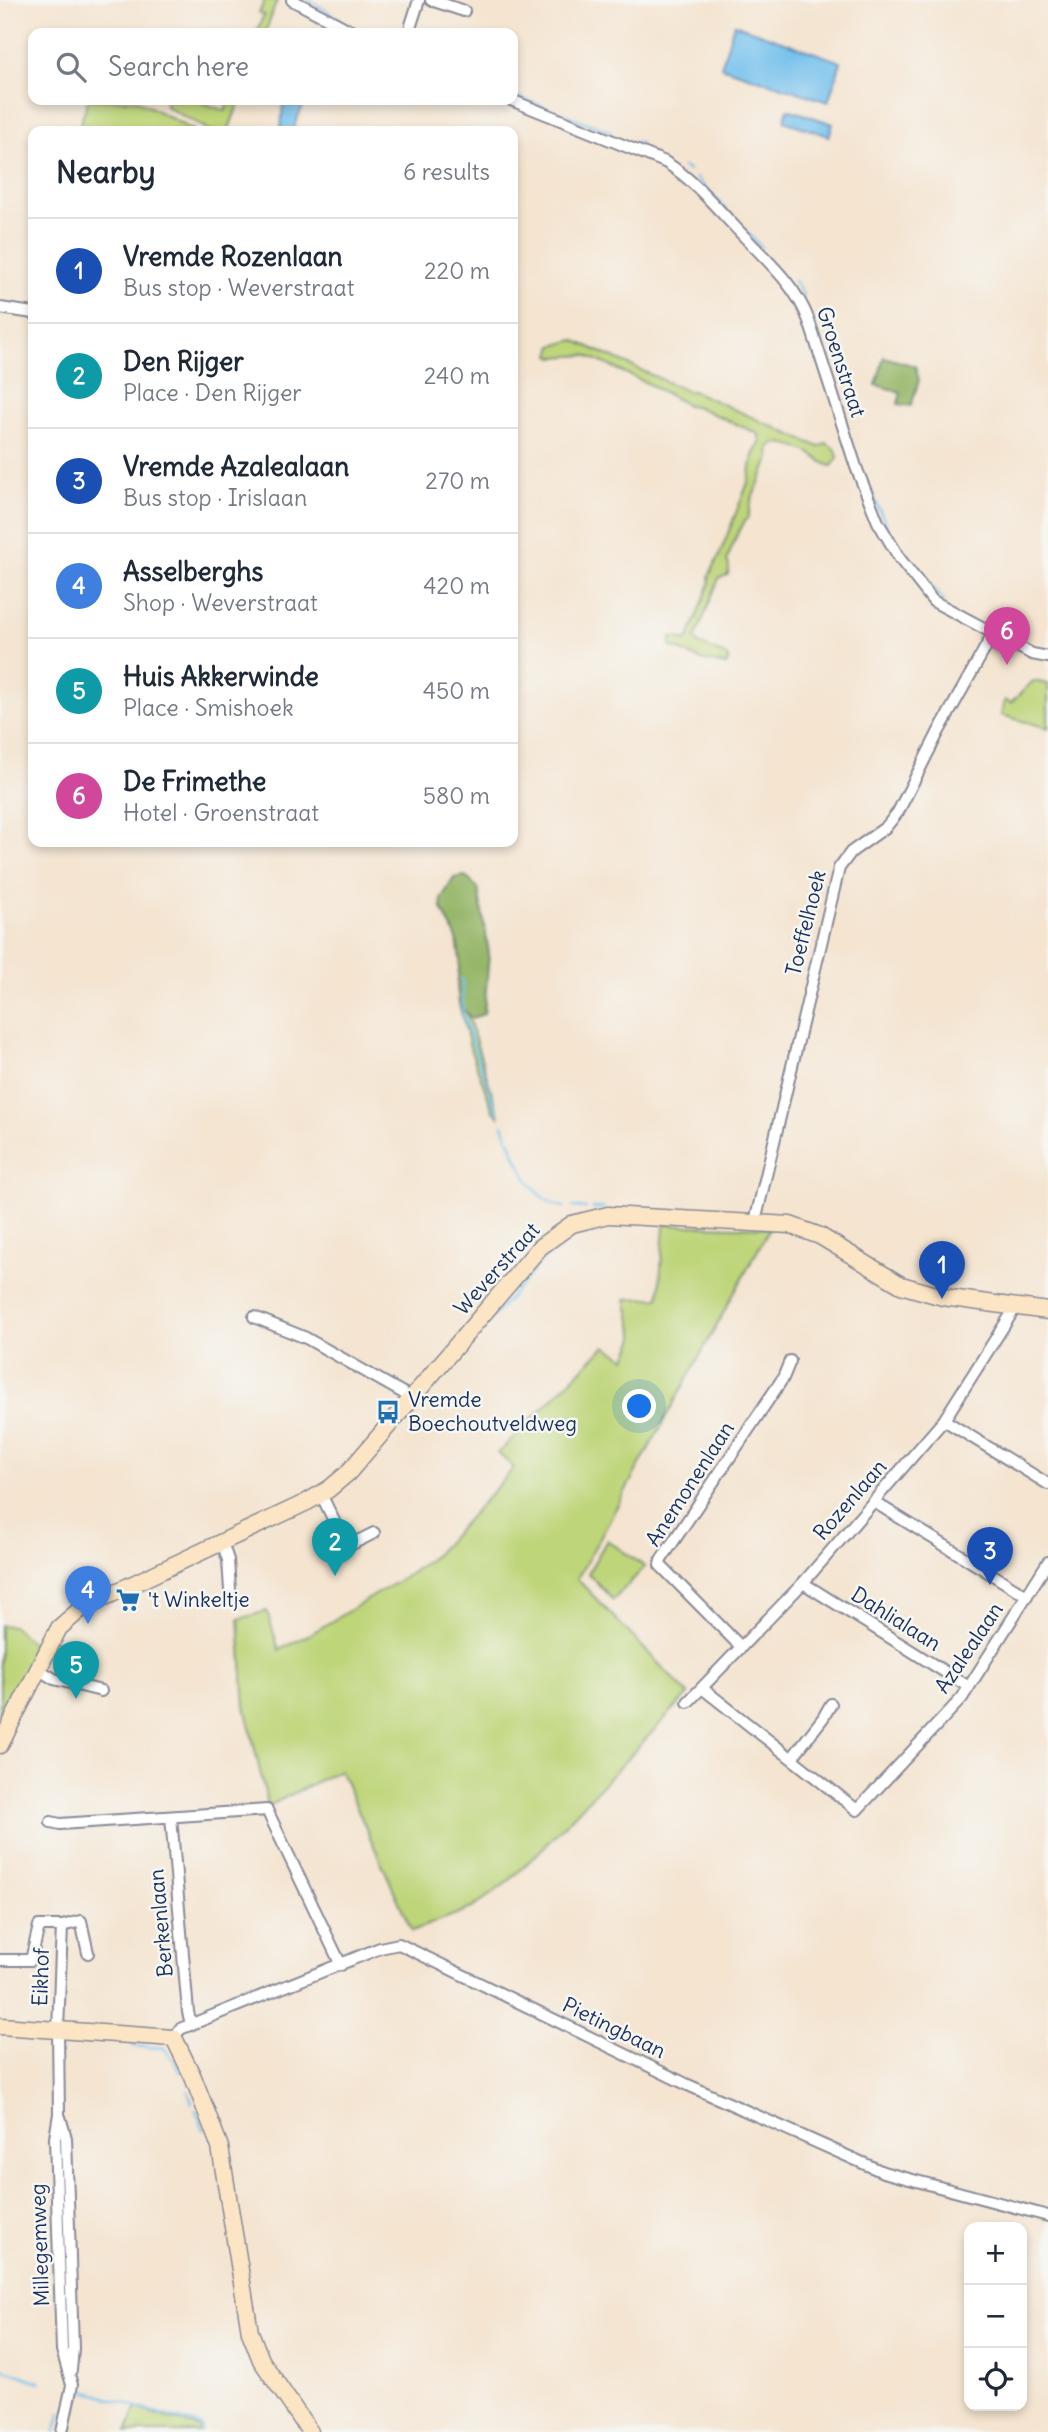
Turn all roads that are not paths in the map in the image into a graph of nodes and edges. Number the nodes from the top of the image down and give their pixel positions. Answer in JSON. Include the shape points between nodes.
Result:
{"nodes":[{"id":1,"x":292,"y":0,"type":"edge"},
{"id":2,"x":419,"y":0,"type":"edge"},
{"id":3,"x":431,"y":0,"type":"edge"},
{"id":4,"x":464,"y":10,"type":"dead end"},
{"id":5,"x":411,"y":25,"type":"dead end"},
{"id":6,"x":345,"y":28,"type":"edge"},
{"id":7,"x":518,"y":103,"type":"edge"},
{"id":8,"x":0,"y":308,"type":"edge"},
{"id":9,"x":28,"y":312,"type":"edge"},
{"id":10,"x":993,"y":634,"type":"junction"},
{"id":11,"x":1048,"y":657,"type":"edge"},
{"id":12,"x":755,"y":1223,"type":"junction"},
{"id":13,"x":1017,"y":1306,"type":"junction"},
{"id":14,"x":1048,"y":1311,"type":"edge"},
{"id":15,"x":254,"y":1317,"type":"dead end"},
{"id":16,"x":790,"y":1361,"type":"dead end"},
{"id":17,"x":412,"y":1398,"type":"junction"},
{"id":18,"x":944,"y":1420,"type":"junction"},
{"id":19,"x":1048,"y":1484,"type":"edge"},
{"id":20,"x":321,"y":1494,"type":"junction"},
{"id":21,"x":874,"y":1502,"type":"junction"},
{"id":22,"x":374,"y":1533,"type":"dead end"},
{"id":23,"x":222,"y":1542,"type":"junction"},
{"id":24,"x":346,"y":1546,"type":"junction"},
{"id":25,"x":334,"y":1553,"type":"dead end"},
{"id":26,"x":1048,"y":1562,"type":"edge"},
{"id":27,"x":803,"y":1584,"type":"junction"},
{"id":28,"x":230,"y":1590,"type":"dead end"},
{"id":29,"x":1027,"y":1596,"type":"junction"},
{"id":30,"x":741,"y":1647,"type":"junction"},
{"id":31,"x":38,"y":1669,"type":"junction"},
{"id":32,"x":969,"y":1687,"type":"junction"},
{"id":33,"x":702,"y":1688,"type":"junction"},
{"id":34,"x":101,"y":1691,"type":"dead end"},
{"id":35,"x":688,"y":1702,"type":"dead end"},
{"id":36,"x":831,"y":1704,"type":"dead end"},
{"id":37,"x":0,"y":1745,"type":"edge"},
{"id":38,"x":792,"y":1758,"type":"junction"},
{"id":39,"x":171,"y":1817,"type":"junction"},
{"id":40,"x":51,"y":1822,"type":"dead end"},
{"id":41,"x":62,"y":1926,"type":"junction"},
{"id":42,"x":88,"y":1953,"type":"dead end"},
{"id":43,"x":0,"y":1960,"type":"edge"},
{"id":44,"x":341,"y":1965,"type":"junction"},
{"id":45,"x":191,"y":2024,"type":"junction"},
{"id":46,"x":0,"y":2026,"type":"edge"},
{"id":47,"x":58,"y":2030,"type":"junction"},
{"id":48,"x":174,"y":2038,"type":"junction"},
{"id":49,"x":1048,"y":2216,"type":"edge"},
{"id":50,"x":62,"y":2432,"type":"edge"},
{"id":51,"x":310,"y":2432,"type":"edge"}],
"edges":[{"from":1,"to":6,"type":"street"},
{"from":2,"to":5,"type":"street"},
{"from":3,"to":4,"type":"street"},
{"from":7,"to":10,"type":"street","name":"Groenstraat","via":[[673,167],[784,279],[806,311],[852,456],[891,545],[933,601]]},
{"from":8,"to":9,"type":"street"},
{"from":10,"to":11,"type":"street","name":"Groenstraat"},
{"from":10,"to":12,"type":"street","name":"Toeffelhoek","via":[[898,813],[851,852],[839,868]]},
{"from":12,"to":13,"type":"street","name":"Weverstraat","via":[[806,1229],[901,1285],[943,1297]]},
{"from":12,"to":17,"type":"street","name":"Weverstraat","via":[[608,1215],[572,1224],[540,1247]]},
{"from":13,"to":14,"type":"street","name":"Weverstraat"},
{"from":13,"to":18,"type":"street","name":"Rozenlaan"},
{"from":15,"to":17,"type":"street","via":[[306,1338]]},
{"from":16,"to":30,"type":"street","name":"Anemonenlaan","via":[[660,1565]]},
{"from":17,"to":20,"type":"street","name":"Weverstraat","via":[[348,1473]]},
{"from":18,"to":19,"type":"street"},
{"from":18,"to":21,"type":"street","name":"Rozenlaan"},
{"from":20,"to":23,"type":"street","name":"Weverstraat"},
{"from":20,"to":24,"type":"street"},
{"from":21,"to":27,"type":"street","name":"Rozenlaan"},
{"from":21,"to":29,"type":"street"},
{"from":22,"to":24,"type":"street"},
{"from":23,"to":28,"type":"street"},
{"from":23,"to":31,"type":"street","name":"Weverstraat","via":[[82,1608],[59,1628]]},
{"from":24,"to":25,"type":"street"},
{"from":26,"to":29,"type":"street","name":"Azalealaan"},
{"from":27,"to":30,"type":"street","name":"Rozenlaan"},
{"from":27,"to":32,"type":"street","name":"Dahlialaan"},
{"from":29,"to":32,"type":"street","name":"Azalealaan"},
{"from":30,"to":33,"type":"street","name":"Rozenlaan"},
{"from":31,"to":34,"type":"street","via":[[54,1679]]},
{"from":31,"to":37,"type":"street"},
{"from":32,"to":38,"type":"street","name":"Azalealaan","via":[[857,1810]]},
{"from":33,"to":35,"type":"street","name":"Rozenlaan"},
{"from":33,"to":38,"type":"street"},
{"from":36,"to":38,"type":"street"},
{"from":39,"to":40,"type":"street"},
{"from":39,"to":44,"type":"street","via":[[267,1810]]},
{"from":39,"to":45,"type":"street","name":"Berkenlaan"},
{"from":41,"to":42,"type":"street","name":"Eikhof","via":[[82,1921]]},
{"from":41,"to":43,"type":"street","name":"Eikhof","via":[[39,1926],[31,1960]]},
{"from":41,"to":47,"type":"street","name":"Eikhof"},
{"from":44,"to":45,"type":"street","name":"Pietingbaan"},
{"from":44,"to":49,"type":"street","name":"Pietingbaan","via":[[399,1944],[688,2085],[883,2172]]},
{"from":45,"to":48,"type":"street","name":"Pietingbaan"},
{"from":46,"to":47,"type":"street"},
{"from":47,"to":48,"type":"street"},
{"from":47,"to":50,"type":"street","name":"Millegemweg","via":[[55,2137],[64,2247],[62,2350],[71,2395]]},
{"from":48,"to":51,"type":"street","via":[[220,2147],[250,2332],[261,2360]]}]}
